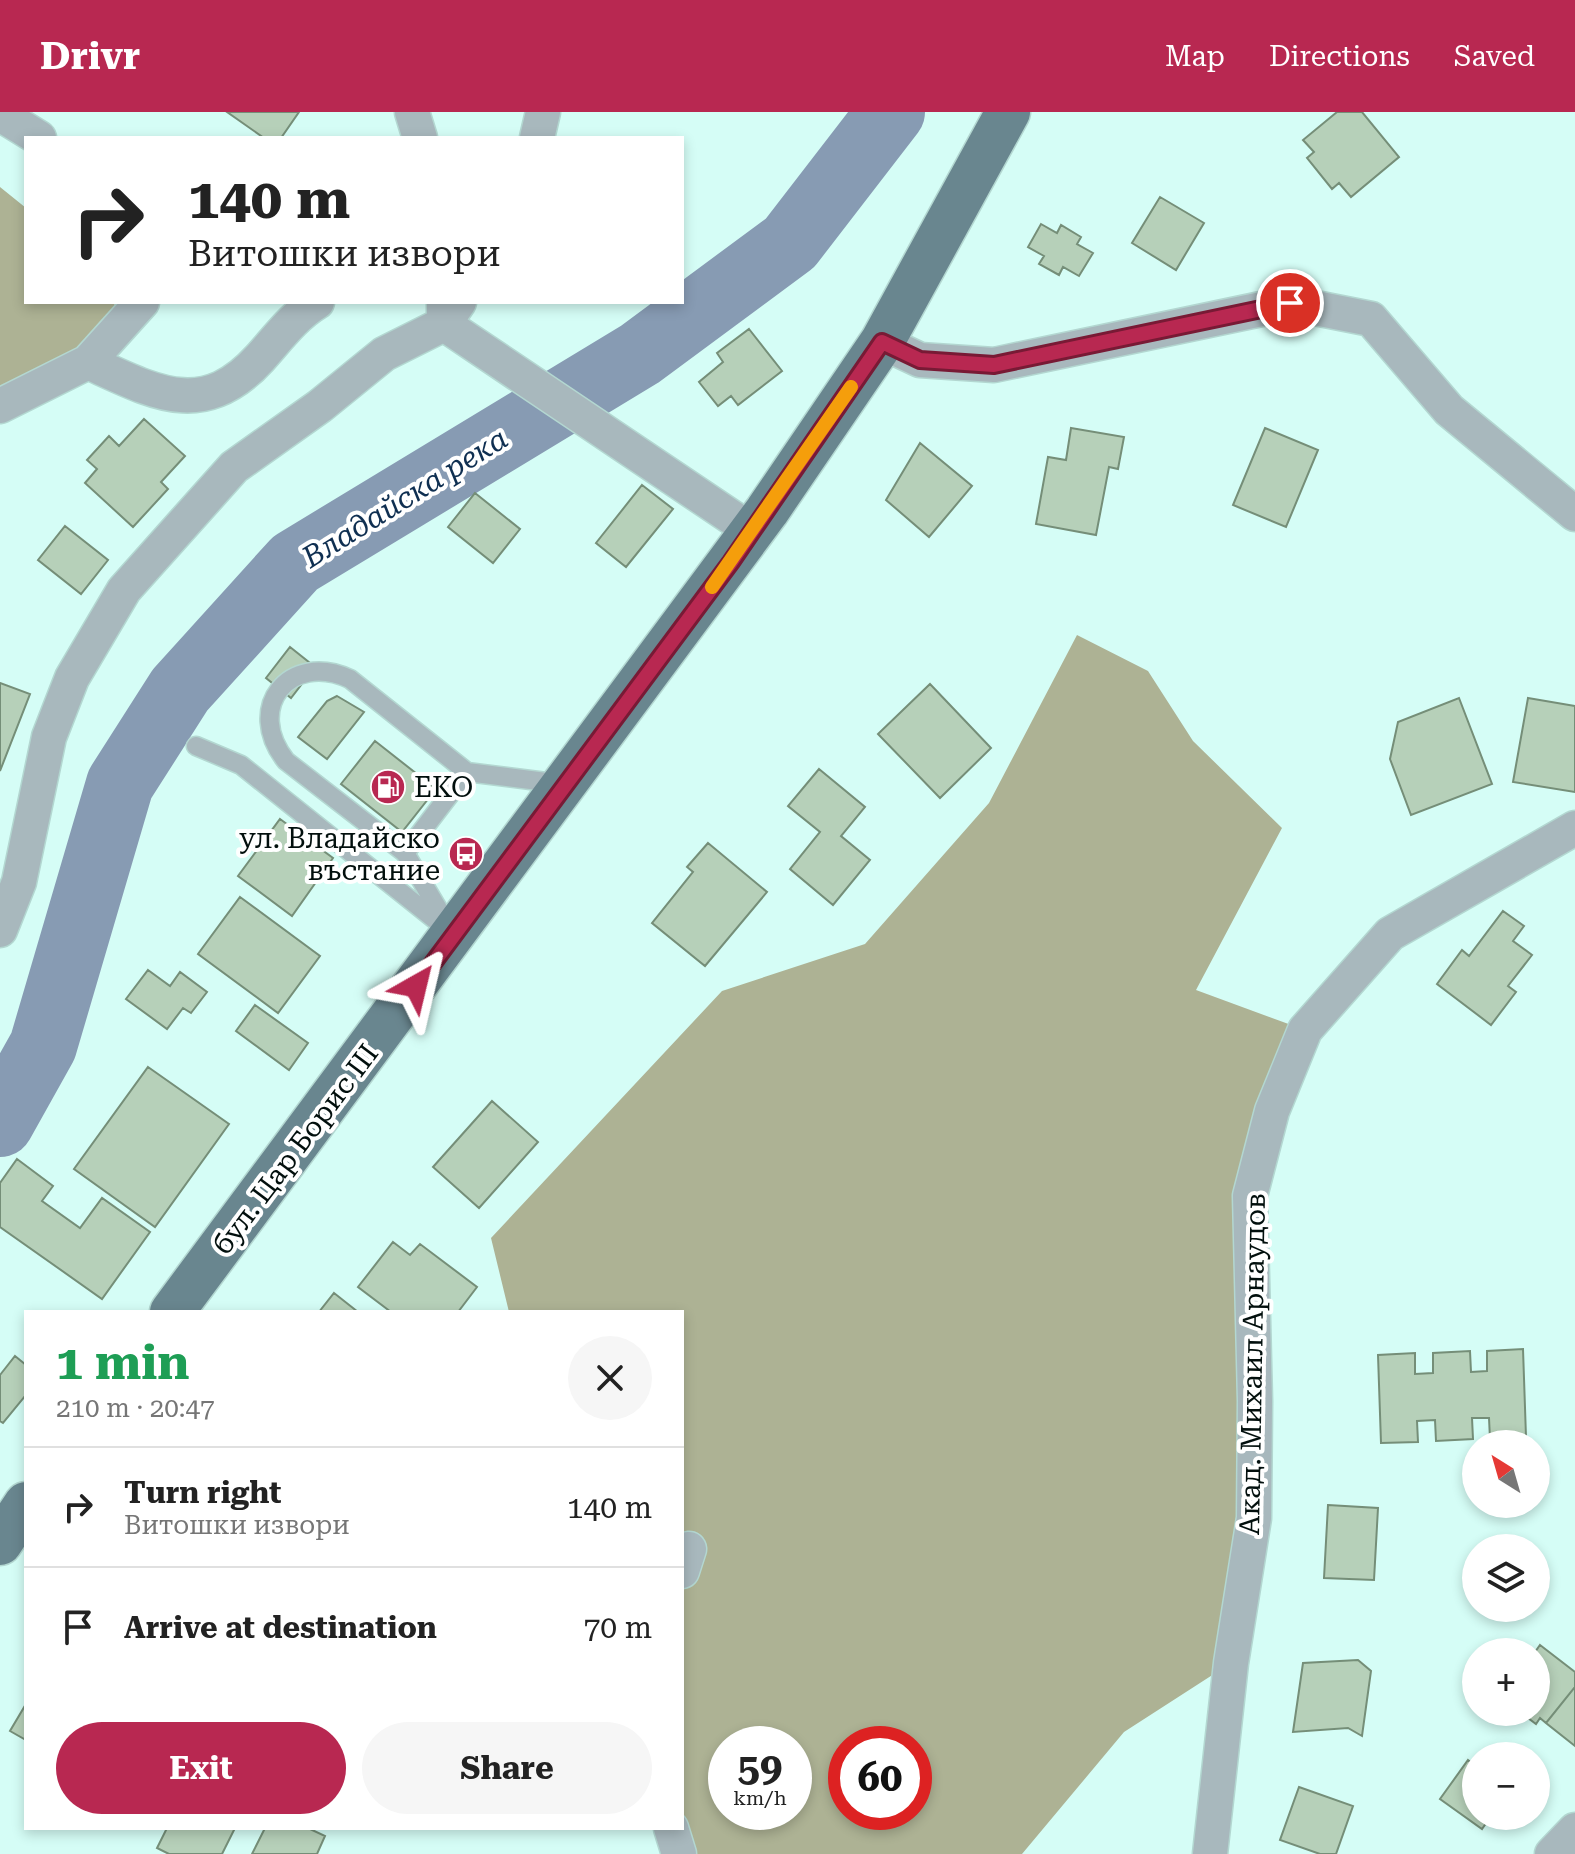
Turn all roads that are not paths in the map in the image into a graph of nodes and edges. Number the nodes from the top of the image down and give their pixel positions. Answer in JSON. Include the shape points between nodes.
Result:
{"nodes":[{"id":1,"x":412,"y":112,"type":"edge"},
{"id":2,"x":543,"y":112,"type":"edge"},
{"id":3,"x":1008,"y":112,"type":"edge"},
{"id":4,"x":0,"y":114,"type":"edge"},
{"id":5,"x":36,"y":136,"type":"edge"},
{"id":6,"x":419,"y":136,"type":"edge"},
{"id":7,"x":537,"y":136,"type":"edge"},
{"id":8,"x":140,"y":304,"type":"edge"},
{"id":9,"x":314,"y":304,"type":"edge"},
{"id":10,"x":449,"y":309,"type":"edge"},
{"id":11,"x":882,"y":342,"type":"junction"},
{"id":12,"x":88,"y":362,"type":"junction"},
{"id":13,"x":0,"y":406,"type":"edge"},
{"id":14,"x":1575,"y":514,"type":"edge"},
{"id":15,"x":752,"y":531,"type":"junction"},
{"id":16,"x":196,"y":746,"type":"dead end"},
{"id":17,"x":467,"y":772,"type":"junction"},
{"id":18,"x":564,"y":785,"type":"junction"},
{"id":19,"x":1575,"y":828,"type":"edge"},
{"id":20,"x":405,"y":853,"type":"junction"},
{"id":21,"x":0,"y":930,"type":"edge"},
{"id":22,"x":454,"y":936,"type":"junction"},
{"id":23,"x":174,"y":1310,"type":"edge"},
{"id":24,"x":24,"y":1507,"type":"edge"},
{"id":25,"x":0,"y":1543,"type":"edge"},
{"id":26,"x":672,"y":1830,"type":"edge"},
{"id":27,"x":1575,"y":1830,"type":"edge"},
{"id":28,"x":679,"y":1854,"type":"edge"},
{"id":29,"x":1210,"y":1854,"type":"edge"},
{"id":30,"x":1552,"y":1854,"type":"edge"}],
"edges":[{"from":1,"to":6,"type":"street"},
{"from":2,"to":7,"type":"street"},
{"from":3,"to":11,"type":"main road","name":"бул. Цар Борис III"},
{"from":4,"to":5,"type":"street"},
{"from":8,"to":12,"type":"street"},
{"from":9,"to":12,"type":"street","via":[[251,368],[220,391],[188,398],[147,389]]},
{"from":10,"to":15,"type":"street","via":[[481,347]]},
{"from":10,"to":21,"type":"street","via":[[234,467],[124,590],[72,678],[49,737],[19,882]]},
{"from":11,"to":14,"type":"street","via":[[920,360],[994,365],[1290,303],[1371,319],[1449,410]]},
{"from":11,"to":15,"type":"main road","name":"бул. Цар Борис III"},
{"from":12,"to":13,"type":"street"},
{"from":15,"to":18,"type":"main road","name":"бул. Цар Борис III"},
{"from":16,"to":22,"type":"lane","via":[[241,765]]},
{"from":17,"to":18,"type":"lane"},
{"from":17,"to":20,"type":"lane"},
{"from":17,"to":20,"type":"lane","via":[[350,679],[334,672],[299,674],[274,697],[269,731],[286,761]]},
{"from":18,"to":22,"type":"main road","name":"бул. Цар Борис III"},
{"from":19,"to":29,"type":"street","name":"Акад. Михаил Арнаудов","via":[[1390,934],[1305,1030],[1272,1111],[1250,1196],[1254,1518]]},
{"from":20,"to":22,"type":"lane"},
{"from":22,"to":23,"type":"main road","name":"бул. Цар Борис III"},
{"from":24,"to":25,"type":"main road"},
{"from":26,"to":28,"type":"street"},
{"from":27,"to":30,"type":"street"}]}
